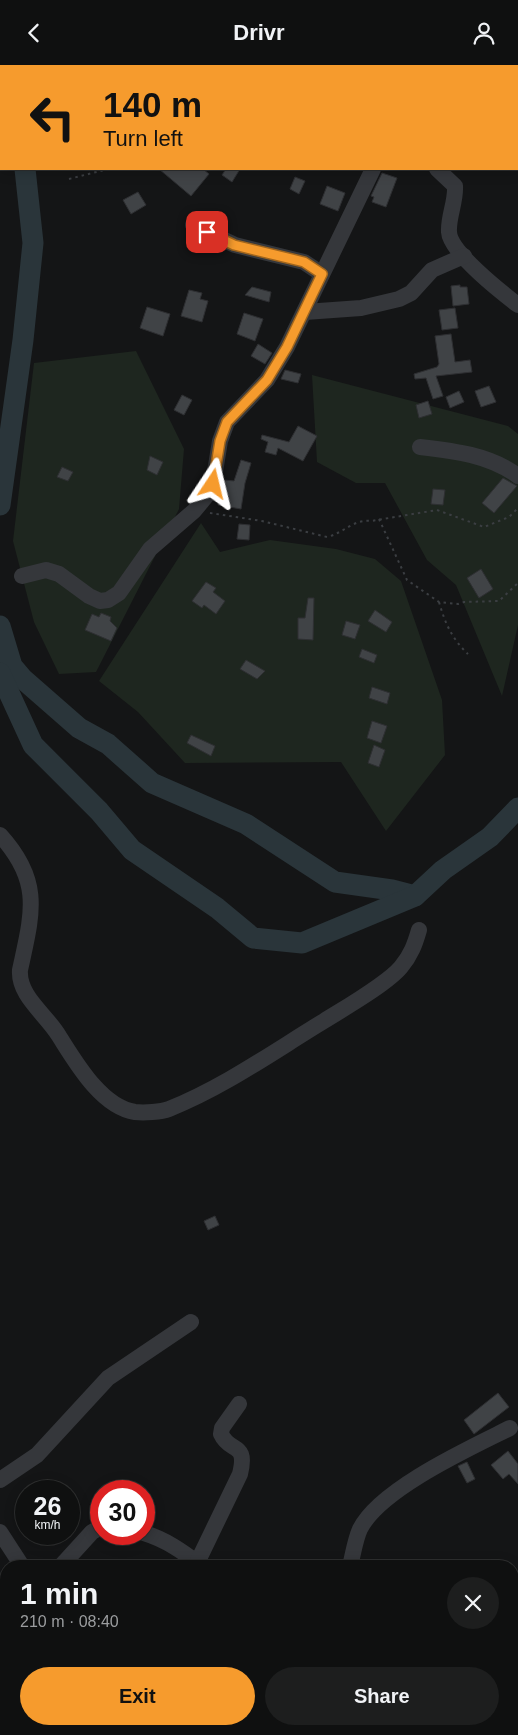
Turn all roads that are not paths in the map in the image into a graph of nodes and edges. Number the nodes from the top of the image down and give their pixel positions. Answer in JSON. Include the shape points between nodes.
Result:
{"nodes":[{"id":1,"x":373,"y":170,"type":"edge"},
{"id":2,"x":438,"y":170,"type":"edge"},
{"id":3,"x":193,"y":225,"type":"dead end"},
{"id":4,"x":464,"y":256,"type":"junction"},
{"id":5,"x":322,"y":274,"type":"junction"},
{"id":6,"x":518,"y":305,"type":"edge"},
{"id":7,"x":305,"y":312,"type":"junction"},
{"id":8,"x":420,"y":447,"type":"dead end"},
{"id":9,"x":518,"y":476,"type":"edge"},
{"id":10,"x":22,"y":576,"type":"dead end"},
{"id":11,"x":0,"y":835,"type":"edge"},
{"id":12,"x":419,"y":930,"type":"dead end"},
{"id":13,"x":191,"y":1322,"type":"dead end"},
{"id":14,"x":239,"y":1404,"type":"dead end"},
{"id":15,"x":510,"y":1428,"type":"dead end"},
{"id":16,"x":0,"y":1480,"type":"edge"},
{"id":17,"x":0,"y":1532,"type":"edge"},
{"id":18,"x":90,"y":1534,"type":"edge"},
{"id":19,"x":155,"y":1537,"type":"edge"},
{"id":20,"x":18,"y":1560,"type":"edge"},
{"id":21,"x":66,"y":1560,"type":"edge"},
{"id":22,"x":194,"y":1560,"type":"edge"},
{"id":23,"x":202,"y":1560,"type":"edge"},
{"id":24,"x":352,"y":1560,"type":"edge"}],
"edges":[{"from":1,"to":5,"type":"street"},
{"from":2,"to":4,"type":"street","via":[[455,186],[456,198],[448,231],[451,242]]},
{"from":3,"to":5,"type":"street","via":[[234,245],[304,262]]},
{"from":4,"to":6,"type":"street"},
{"from":4,"to":7,"type":"street","via":[[432,270],[411,293],[399,299],[362,308]]},
{"from":5,"to":7,"type":"street"},
{"from":7,"to":10,"type":"street","via":[[267,380],[227,422],[208,495],[150,549],[119,593],[100,601],[59,574],[46,570]]},
{"from":8,"to":9,"type":"street","via":[[486,459]]},
{"from":11,"to":12,"type":"street","via":[[26,875],[32,903],[20,970],[22,990],[51,1022],[82,1072],[104,1095],[135,1112],[166,1110],[222,1083],[352,1003],[400,968],[412,951]]},
{"from":13,"to":16,"type":"street","via":[[108,1378],[37,1455]]},
{"from":14,"to":23,"type":"street","via":[[221,1434],[242,1453],[240,1474]]},
{"from":15,"to":24,"type":"street","via":[[449,1458],[387,1500],[369,1516],[360,1530]]},
{"from":17,"to":20,"type":"street"},
{"from":18,"to":21,"type":"street"},
{"from":19,"to":22,"type":"street"}]}
